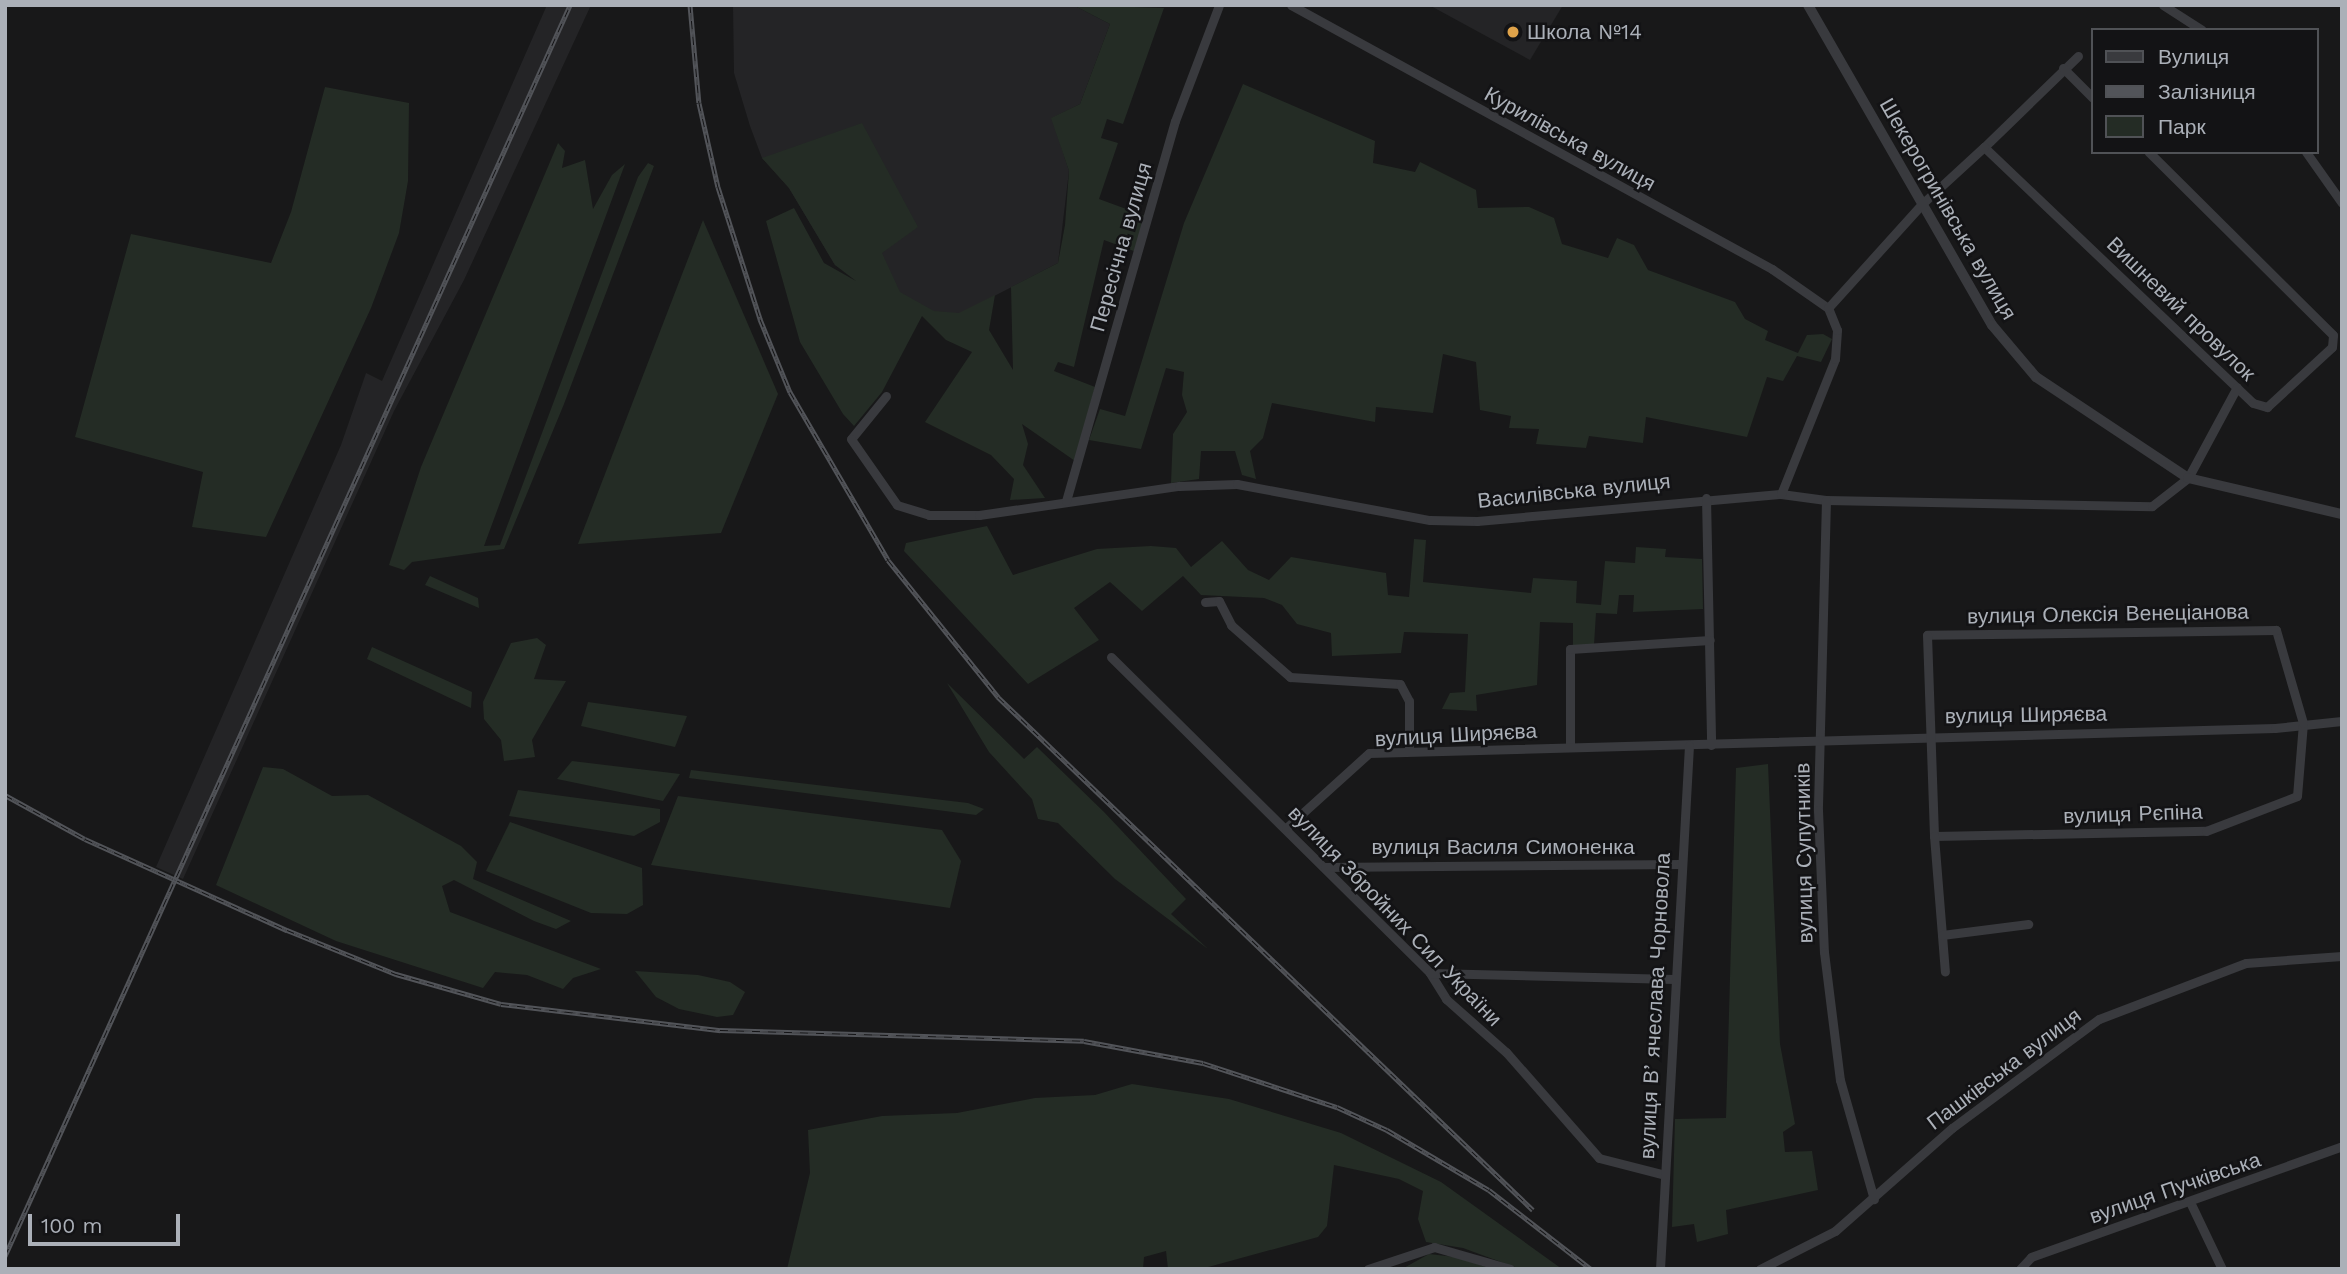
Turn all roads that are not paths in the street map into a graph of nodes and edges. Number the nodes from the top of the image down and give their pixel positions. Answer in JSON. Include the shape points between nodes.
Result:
{"nodes":[{"id":1,"x":1219,"y":5,"type":"edge"},
{"id":2,"x":1291,"y":5,"type":"edge"},
{"id":3,"x":1808,"y":5,"type":"edge"},
{"id":4,"x":2163,"y":5,"type":"edge"},
{"id":5,"x":2199,"y":28,"type":"edge"},
{"id":6,"x":2078,"y":56,"type":"dead end"},
{"id":7,"x":2063,"y":68,"type":"junction"},
{"id":8,"x":2092,"y":97,"type":"edge"},
{"id":9,"x":1984,"y":147,"type":"junction"},
{"id":10,"x":2151,"y":154,"type":"edge"},
{"id":11,"x":2307,"y":154,"type":"edge"},
{"id":12,"x":1923,"y":203,"type":"junction"},
{"id":13,"x":2342,"y":203,"type":"edge"},
{"id":14,"x":1828,"y":308,"type":"junction"},
{"id":15,"x":2237,"y":387,"type":"junction"},
{"id":16,"x":887,"y":396,"type":"dead end"},
{"id":17,"x":2188,"y":478,"type":"junction"},
{"id":18,"x":1781,"y":494,"type":"junction"},
{"id":19,"x":1706,"y":498,"type":"junction"},
{"id":20,"x":1826,"y":500,"type":"junction"},
{"id":21,"x":1066,"y":501,"type":"junction"},
{"id":22,"x":2342,"y":514,"type":"edge"},
{"id":23,"x":1205,"y":602,"type":"dead end"},
{"id":24,"x":1710,"y":640,"type":"junction"},
{"id":25,"x":1111,"y":657,"type":"dead end"},
{"id":26,"x":2342,"y":721,"type":"edge"},
{"id":27,"x":2303,"y":723,"type":"junction"},
{"id":28,"x":1929,"y":735,"type":"junction"},
{"id":29,"x":1820,"y":738,"type":"junction"},
{"id":30,"x":1711,"y":745,"type":"junction"},
{"id":31,"x":1689,"y":746,"type":"junction"},
{"id":32,"x":1570,"y":747,"type":"junction"},
{"id":33,"x":1409,"y":751,"type":"junction"},
{"id":34,"x":1286,"y":828,"type":"junction"},
{"id":35,"x":1934,"y":836,"type":"junction"},
{"id":36,"x":1681,"y":864,"type":"junction"},
{"id":37,"x":1325,"y":867,"type":"junction"},
{"id":38,"x":2028,"y":924,"type":"dead end"},
{"id":39,"x":1942,"y":935,"type":"junction"},
{"id":40,"x":2342,"y":956,"type":"edge"},
{"id":41,"x":1945,"y":972,"type":"dead end"},
{"id":42,"x":1430,"y":973,"type":"junction"},
{"id":43,"x":1674,"y":979,"type":"junction"},
{"id":44,"x":2342,"y":1146,"type":"edge"},
{"id":45,"x":1662,"y":1174,"type":"junction"},
{"id":46,"x":1874,"y":1199,"type":"junction"},
{"id":47,"x":2190,"y":1202,"type":"junction"},
{"id":48,"x":2021,"y":1266,"type":"edge"},
{"id":49,"x":1368,"y":1269,"type":"edge"},
{"id":50,"x":1510,"y":1269,"type":"edge"},
{"id":51,"x":1660,"y":1269,"type":"edge"},
{"id":52,"x":1760,"y":1269,"type":"edge"},
{"id":53,"x":2222,"y":1269,"type":"edge"}],
"edges":[{"from":1,"to":21,"type":"street","name":"Пересічна вулиця","via":[[1175,121]]},
{"from":2,"to":14,"type":"street","name":"Курилівська вулиця","via":[[1772,269]]},
{"from":3,"to":12,"type":"street","name":"Шекерогринівська вулиця"},
{"from":4,"to":5,"type":"street"},
{"from":6,"to":7,"type":"street"},
{"from":7,"to":8,"type":"street"},
{"from":7,"to":9,"type":"street"},
{"from":9,"to":12,"type":"street"},
{"from":9,"to":15,"type":"street","name":"Вишневий провулок"},
{"from":10,"to":15,"type":"street","name":"Вишневий провулок","via":[[2333,335],[2332,347],[2267,407]]},
{"from":11,"to":13,"type":"street"},
{"from":12,"to":14,"type":"street"},
{"from":12,"to":17,"type":"street","name":"Шекерогринівська вулиця","via":[[1992,326],[2036,377]]},
{"from":14,"to":18,"type":"street","via":[[1838,330],[1835,359]]},
{"from":15,"to":17,"type":"street"},
{"from":16,"to":21,"type":"street","name":"Василівська вулиця","via":[[851,439],[897,505],[929,515],[979,515]]},
{"from":17,"to":20,"type":"street","name":"Василівська вулиця","via":[[2152,506],[2133,509]]},
{"from":17,"to":22,"type":"street"},
{"from":18,"to":19,"type":"street","name":"Василівська вулиця"},
{"from":18,"to":20,"type":"street","name":"Василівська вулиця"},
{"from":19,"to":21,"type":"street","name":"Василівська вулиця","via":[[1477,522],[1430,520],[1237,484]]},
{"from":19,"to":24,"type":"street"},
{"from":20,"to":29,"type":"street","name":"вулиця Супутників"},
{"from":23,"to":33,"type":"street","via":[[1219,601],[1231,625],[1290,677],[1400,684],[1409,701]]},
{"from":24,"to":30,"type":"street"},
{"from":24,"to":32,"type":"street","via":[[1570,649]]},
{"from":25,"to":34,"type":"street","name":"вулиця Збройних Сил України"},
{"from":26,"to":27,"type":"street","name":"вулиця Ширяєва"},
{"from":27,"to":28,"type":"street","name":"вулиця Ширяєва"},
{"from":27,"to":28,"type":"street","name":"вулиця Олексія Венеціанова","via":[[2276,630],[1927,635]]},
{"from":27,"to":35,"type":"street","name":"вулиця Рєпіна","via":[[2297,796],[2206,831]]},
{"from":28,"to":29,"type":"street","name":"вулиця Ширяєва"},
{"from":28,"to":35,"type":"street"},
{"from":29,"to":30,"type":"street","name":"вулиця Ширяєва"},
{"from":29,"to":46,"type":"street","name":"вулиця Супутників","via":[[1824,951],[1840,1080]]},
{"from":30,"to":31,"type":"street","name":"вулиця Ширяєва"},
{"from":31,"to":32,"type":"street","name":"вулиця Ширяєва"},
{"from":31,"to":36,"type":"street","name":"вулиця Вʼячеслава Чорновола"},
{"from":32,"to":33,"type":"street","name":"вулиця Ширяєва"},
{"from":33,"to":34,"type":"street","name":"вулиця Ширяєва","via":[[1369,753]]},
{"from":34,"to":37,"type":"street","name":"вулиця Збройних Сил України"},
{"from":35,"to":39,"type":"street"},
{"from":36,"to":37,"type":"street","name":"вулиця Василя Симоненка"},
{"from":36,"to":43,"type":"street","name":"вулиця Вʼячеслава Чорновола"},
{"from":37,"to":42,"type":"street","name":"вулиця Збройних Сил України"},
{"from":38,"to":39,"type":"street"},
{"from":39,"to":41,"type":"street"},
{"from":40,"to":46,"type":"street","name":"Пашківська вулиця","via":[[2246,963],[2099,1019],[1952,1128]]},
{"from":42,"to":43,"type":"street"},
{"from":42,"to":45,"type":"street","name":"вулиця Збройних Сил України","via":[[1446,999],[1506,1052],[1599,1158]]},
{"from":43,"to":45,"type":"street","name":"вулиця Вʼячеслава Чорновола"},
{"from":44,"to":47,"type":"street","name":"вулиця Пучківська"},
{"from":45,"to":51,"type":"street","name":"вулиця Вʼячеслава Чорновола"},
{"from":46,"to":52,"type":"street","name":"Пашківська вулиця","via":[[1821,1240]]},
{"from":47,"to":48,"type":"street","name":"вулиця Пучківська"},
{"from":47,"to":53,"type":"street"},
{"from":49,"to":50,"type":"street","via":[[1434,1247]]}]}
